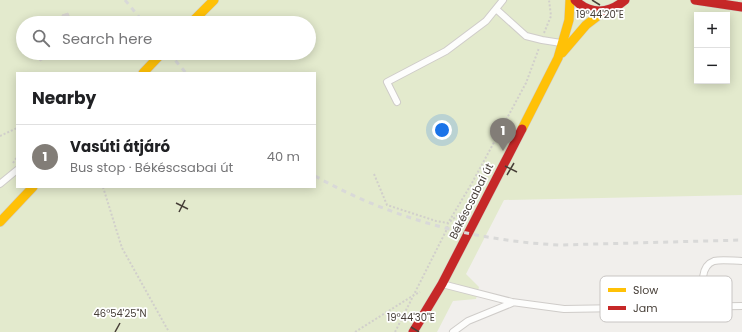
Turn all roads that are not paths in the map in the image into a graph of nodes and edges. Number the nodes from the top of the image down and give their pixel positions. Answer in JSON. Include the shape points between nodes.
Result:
{"nodes":[{"id":1,"x":214,"y":0,"type":"edge"},
{"id":2,"x":502,"y":0,"type":"edge"},
{"id":3,"x":570,"y":0,"type":"edge"},
{"id":4,"x":575,"y":0,"type":"edge"},
{"id":5,"x":695,"y":0,"type":"edge"},
{"id":6,"x":627,"y":2,"type":"edge"},
{"id":7,"x":742,"y":7,"type":"edge"},
{"id":8,"x":496,"y":9,"type":"junction"},
{"id":9,"x":603,"y":12,"type":"junction"},
{"id":10,"x":198,"y":16,"type":"edge"},
{"id":11,"x":562,"y":43,"type":"junction"},
{"id":12,"x":558,"y":58,"type":"junction"},
{"id":13,"x":155,"y":60,"type":"edge"},
{"id":14,"x":144,"y":72,"type":"edge"},
{"id":15,"x":397,"y":102,"type":"dead end"},
{"id":16,"x":16,"y":171,"type":"edge"},
{"id":17,"x":1,"y":181,"type":"edge"},
{"id":18,"x":32,"y":188,"type":"edge"},
{"id":19,"x":0,"y":222,"type":"edge"},
{"id":20,"x":742,"y":261,"type":"edge"},
{"id":21,"x":703,"y":276,"type":"edge"},
{"id":22,"x":442,"y":284,"type":"junction"},
{"id":23,"x":512,"y":302,"type":"junction"},
{"id":24,"x":600,"y":308,"type":"edge"},
{"id":25,"x":413,"y":332,"type":"edge"},
{"id":26,"x":453,"y":332,"type":"edge"}],
"edges":[{"from":1,"to":10,"type":"street"},
{"from":2,"to":8,"type":"lane"},
{"from":3,"to":11,"type":"street","name":"Békéscsabai út","via":[[569,20]]},
{"from":4,"to":9,"type":"street","via":[[584,8]]},
{"from":5,"to":7,"type":"street"},
{"from":6,"to":9,"type":"street","name":"Békéscsabai út"},
{"from":8,"to":11,"type":"lane","via":[[526,36]]},
{"from":8,"to":15,"type":"lane","via":[[486,21],[446,51],[387,82]]},
{"from":9,"to":12,"type":"street","name":"Békéscsabai út","via":[[582,30]]},
{"from":11,"to":12,"type":"street","name":"Békéscsabai út"},
{"from":12,"to":22,"type":"street","name":"Békéscsabai út"},
{"from":13,"to":14,"type":"street"},
{"from":16,"to":17,"type":"lane"},
{"from":18,"to":19,"type":"street"},
{"from":20,"to":21,"type":"lane","via":[[715,261],[705,269]]},
{"from":22,"to":23,"type":"lane"},
{"from":22,"to":25,"type":"street","name":"Békéscsabai út"},
{"from":23,"to":24,"type":"lane","via":[[564,309]]},
{"from":23,"to":26,"type":"lane","via":[[468,321]]}]}
